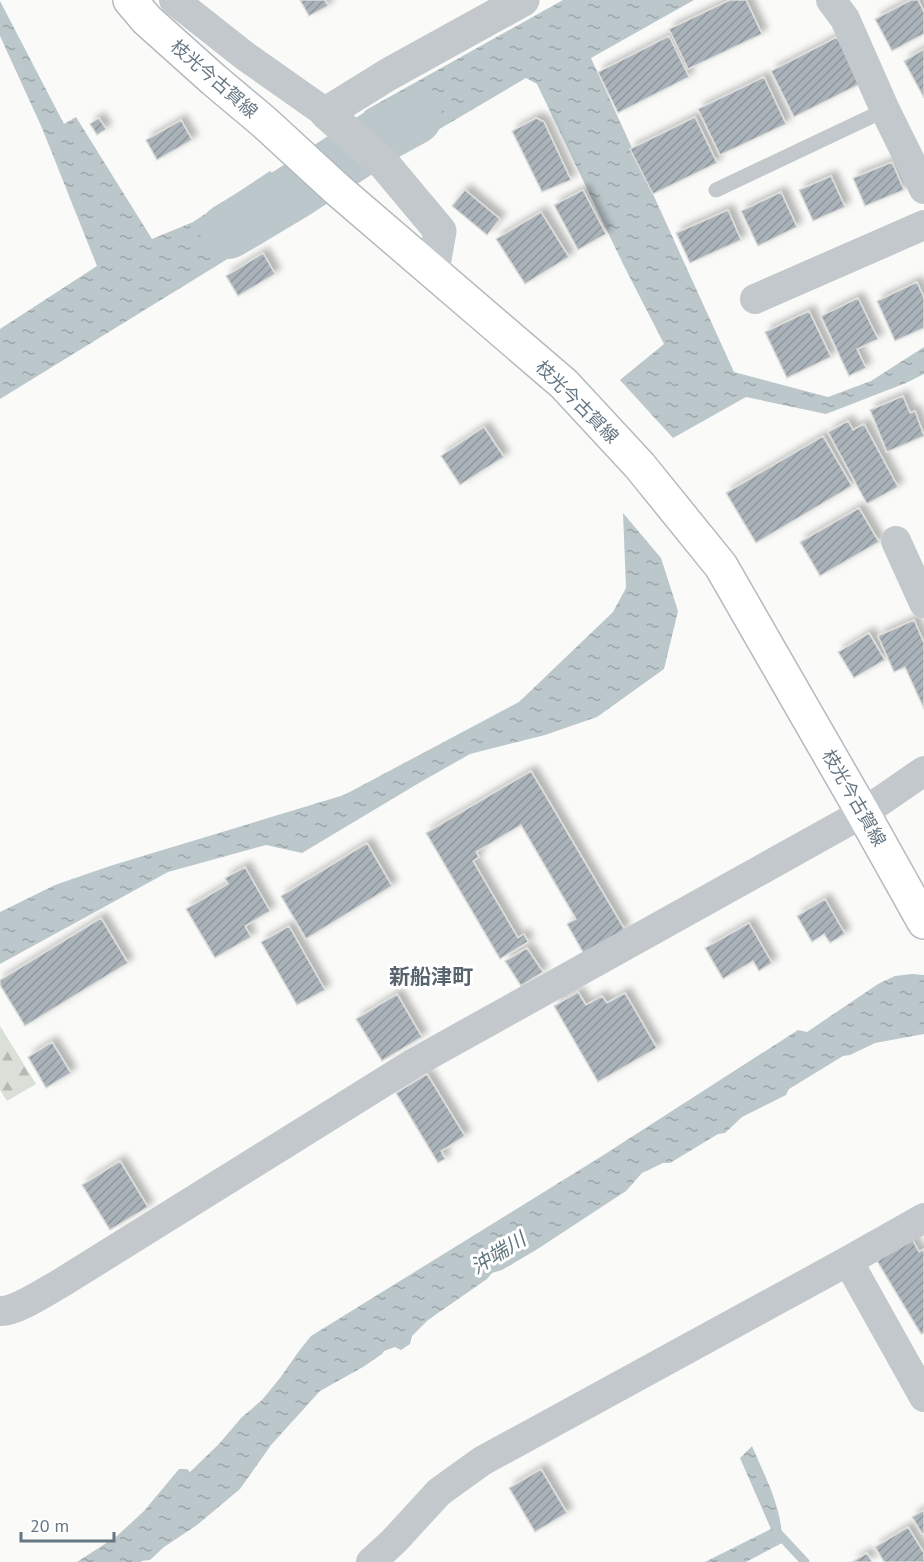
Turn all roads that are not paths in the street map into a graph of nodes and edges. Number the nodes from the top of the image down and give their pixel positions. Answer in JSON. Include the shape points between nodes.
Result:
{"nodes":[{"id":1,"x":130,"y":0,"type":"edge"},
{"id":2,"x":174,"y":0,"type":"edge"},
{"id":3,"x":523,"y":0,"type":"edge"},
{"id":4,"x":831,"y":0,"type":"edge"},
{"id":5,"x":885,"y":110,"type":"junction"},
{"id":6,"x":332,"y":118,"type":"junction"},
{"id":7,"x":924,"y":189,"type":"edge"},
{"id":8,"x":716,"y":190,"type":"dead end"},
{"id":9,"x":924,"y":225,"type":"edge"},
{"id":10,"x":434,"y":271,"type":"junction"},
{"id":11,"x":755,"y":299,"type":"dead end"},
{"id":12,"x":896,"y":541,"type":"dead end"},
{"id":13,"x":924,"y":603,"type":"edge"},
{"id":14,"x":924,"y":771,"type":"edge"},
{"id":15,"x":863,"y":813,"type":"junction"},
{"id":16,"x":917,"y":910,"type":"edge"},
{"id":17,"x":924,"y":1218,"type":"edge"},
{"id":18,"x":848,"y":1261,"type":"junction"},
{"id":19,"x":0,"y":1311,"type":"edge"},
{"id":20,"x":924,"y":1397,"type":"edge"},
{"id":21,"x":400,"y":1552,"type":"edge"},
{"id":22,"x":371,"y":1562,"type":"edge"}],
"edges":[{"from":1,"to":10,"type":"main road","name":"枝光今古賀線","via":[[214,80]]},
{"from":2,"to":6,"type":"street"},
{"from":3,"to":6,"type":"street","via":[[389,74]]},
{"from":4,"to":5,"type":"street","via":[[845,19]]},
{"from":5,"to":7,"type":"street"},
{"from":5,"to":8,"type":"lane"},
{"from":6,"to":10,"type":"street","via":[[384,164],[440,231]]},
{"from":9,"to":11,"type":"street"},
{"from":10,"to":15,"type":"main road","name":"枝光今古賀線","via":[[564,384],[640,466],[721,566]]},
{"from":12,"to":13,"type":"street"},
{"from":14,"to":15,"type":"street"},
{"from":15,"to":16,"type":"main road","name":"枝光今古賀線"},
{"from":15,"to":19,"type":"street","via":[[414,1063],[61,1282],[5,1312]]},
{"from":17,"to":18,"type":"street"},
{"from":18,"to":20,"type":"street"},
{"from":18,"to":21,"type":"street","via":[[482,1461],[439,1492]]},
{"from":21,"to":22,"type":"street"}]}
